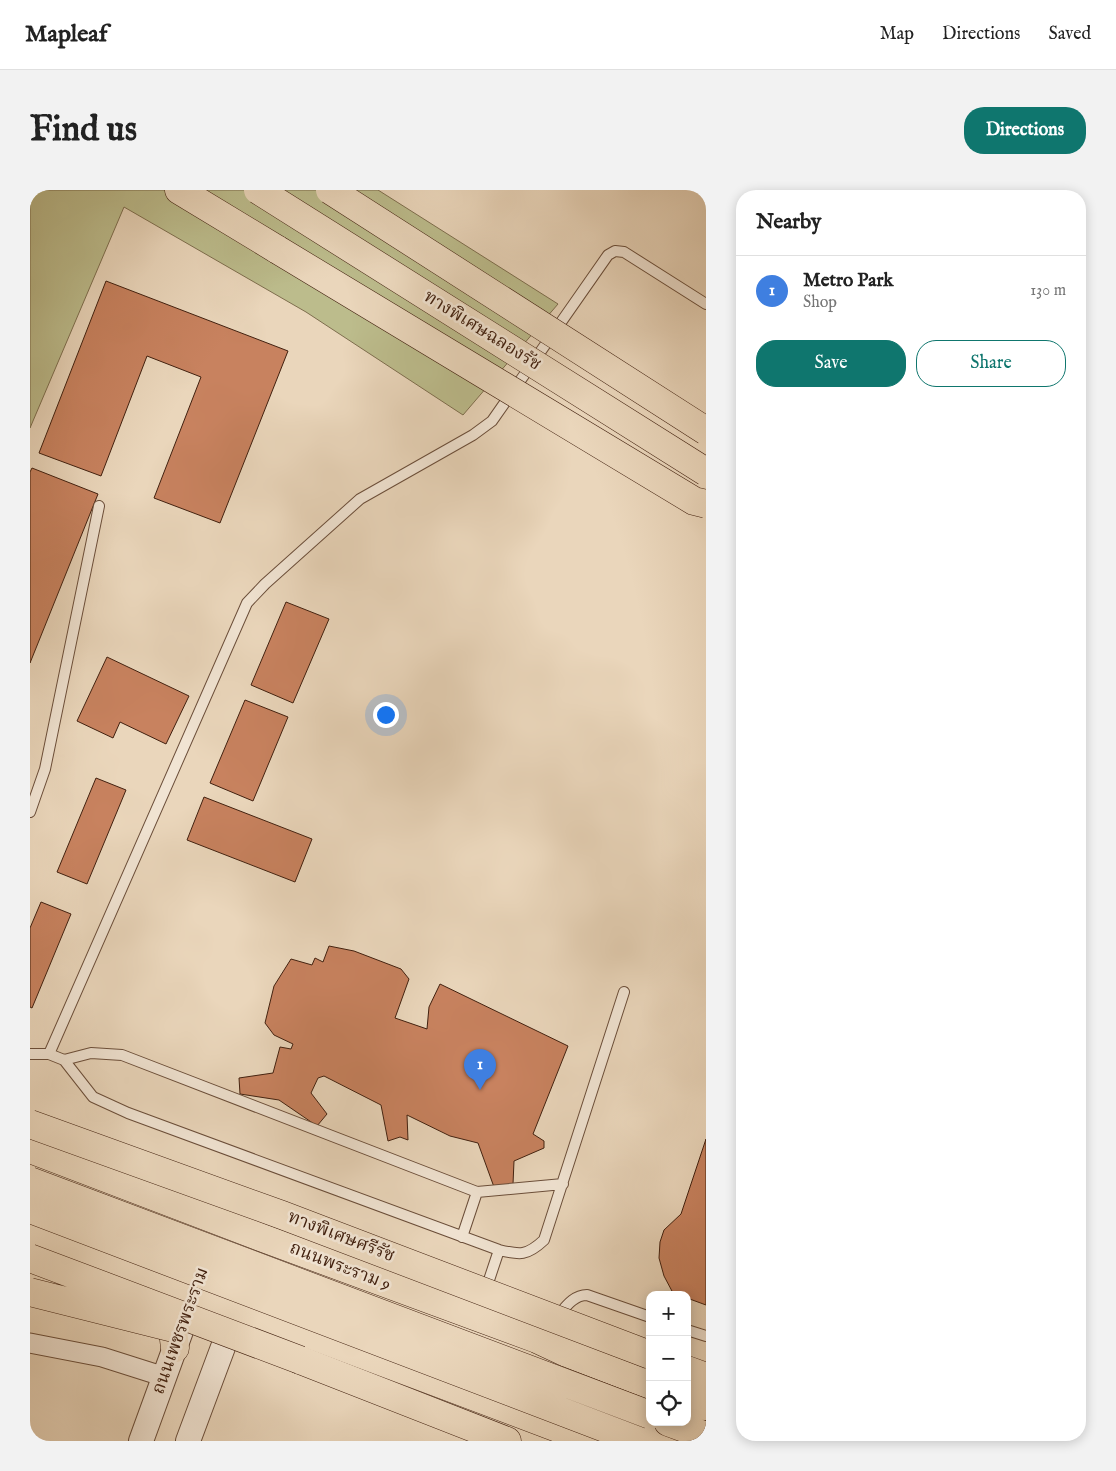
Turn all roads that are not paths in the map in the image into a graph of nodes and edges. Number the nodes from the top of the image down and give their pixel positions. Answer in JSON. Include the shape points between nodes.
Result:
{"nodes":[{"id":1,"x":179,"y":190,"type":"edge"},
{"id":2,"x":258,"y":190,"type":"edge"},
{"id":3,"x":330,"y":190,"type":"edge"},
{"id":4,"x":706,"y":304,"type":"edge"},
{"id":5,"x":706,"y":431,"type":"edge"},
{"id":6,"x":706,"y":472,"type":"edge"},
{"id":7,"x":706,"y":504,"type":"edge"},
{"id":8,"x":99,"y":506,"type":"dead end"},
{"id":9,"x":30,"y":812,"type":"edge"},
{"id":10,"x":624,"y":992,"type":"dead end"},
{"id":11,"x":30,"y":1054,"type":"edge"},
{"id":12,"x":48,"y":1054,"type":"junction"},
{"id":13,"x":64,"y":1060,"type":"junction"},
{"id":14,"x":30,"y":1124,"type":"edge"},
{"id":15,"x":30,"y":1149,"type":"edge"},
{"id":16,"x":30,"y":1180,"type":"edge"},
{"id":17,"x":564,"y":1184,"type":"junction"},
{"id":18,"x":477,"y":1192,"type":"junction"},
{"id":19,"x":30,"y":1209,"type":"edge"},
{"id":20,"x":221,"y":1222,"type":"junction"},
{"id":21,"x":30,"y":1229,"type":"edge"},
{"id":22,"x":462,"y":1237,"type":"junction"},
{"id":23,"x":263,"y":1238,"type":"junction"},
{"id":24,"x":30,"y":1250,"type":"edge"},
{"id":25,"x":499,"y":1250,"type":"junction"},
{"id":26,"x":30,"y":1258,"type":"edge"},
{"id":27,"x":107,"y":1258,"type":"junction"},
{"id":28,"x":161,"y":1279,"type":"junction"},
{"id":29,"x":195,"y":1291,"type":"junction"},
{"id":30,"x":30,"y":1292,"type":"edge"},
{"id":31,"x":238,"y":1307,"type":"junction"},
{"id":32,"x":479,"y":1310,"type":"junction"},
{"id":33,"x":646,"y":1316,"type":"edge"},
{"id":34,"x":691,"y":1331,"type":"edge"},
{"id":35,"x":543,"y":1333,"type":"junction"},
{"id":36,"x":706,"y":1336,"type":"edge"},
{"id":37,"x":30,"y":1343,"type":"edge"},
{"id":38,"x":175,"y":1348,"type":"junction"},
{"id":39,"x":566,"y":1353,"type":"junction"},
{"id":40,"x":646,"y":1354,"type":"edge"},
{"id":41,"x":300,"y":1360,"type":"junction"},
{"id":42,"x":646,"y":1363,"type":"edge"},
{"id":43,"x":691,"y":1371,"type":"edge"},
{"id":44,"x":691,"y":1375,"type":"edge"},
{"id":45,"x":165,"y":1377,"type":"junction"},
{"id":46,"x":706,"y":1377,"type":"edge"},
{"id":47,"x":706,"y":1381,"type":"edge"},
{"id":48,"x":646,"y":1383,"type":"edge"},
{"id":49,"x":691,"y":1400,"type":"edge"},
{"id":50,"x":706,"y":1406,"type":"edge"},
{"id":51,"x":646,"y":1413,"type":"edge"},
{"id":52,"x":536,"y":1419,"type":"junction"},
{"id":53,"x":679,"y":1426,"type":"edge"},
{"id":54,"x":706,"y":1436,"type":"edge"},
{"id":55,"x":141,"y":1441,"type":"edge"},
{"id":56,"x":188,"y":1441,"type":"edge"},
{"id":57,"x":507,"y":1441,"type":"edge"},
{"id":58,"x":574,"y":1441,"type":"edge"},
{"id":59,"x":592,"y":1441,"type":"edge"},
{"id":60,"x":639,"y":1441,"type":"edge"}],
"edges":[{"from":1,"to":7,"type":"main road","bridge":true,"via":[[677,491]]},
{"from":2,"to":6,"type":"main road","name":"ทางพิเศษฉลองรัช","bridge":true},
{"from":3,"to":5,"type":"main road","name":"ทางพิเศษฉลองรัช","bridge":true},
{"from":4,"to":12,"type":"lane","via":[[624,252],[615,251],[608,255],[492,421],[360,499],[246,603]]},
{"from":8,"to":9,"type":"lane","via":[[44,769]]},
{"from":10,"to":17,"type":"lane"},
{"from":11,"to":12,"type":"lane"},
{"from":12,"to":13,"type":"lane"},
{"from":13,"to":18,"type":"lane","via":[[91,1053],[122,1055]]},
{"from":13,"to":22,"type":"lane","via":[[93,1097],[119,1109]]},
{"from":14,"to":40,"type":"main road","name":"ทางพิเศษศรีรัช","bridge":true,"via":[[282,1215]]},
{"from":15,"to":20,"type":"main road","name":"ถนนพระราม 9"},
{"from":16,"to":51,"type":"main road","name":"ถนนพระราม 9","bridge":true},
{"from":17,"to":18,"type":"lane"},
{"from":17,"to":25,"type":"lane","via":[[544,1240],[533,1250],[518,1255]]},
{"from":18,"to":22,"type":"lane"},
{"from":19,"to":60,"type":"main road","bridge":true},
{"from":20,"to":23,"type":"main road","name":"ถนนพระราม 9"},
{"from":20,"to":29,"type":"street","name":"ถนนเพชรพระราม"},
{"from":21,"to":27,"type":"main road"},
{"from":22,"to":25,"type":"lane"},
{"from":23,"to":31,"type":"street"},
{"from":23,"to":32,"type":"main road","name":"ถนนพระราม 9"},
{"from":24,"to":27,"type":"main road"},
{"from":25,"to":32,"type":"lane"},
{"from":26,"to":41,"type":"main road","bridge":true},
{"from":27,"to":28,"type":"main road"},
{"from":28,"to":29,"type":"main road"},
{"from":28,"to":38,"type":"main road","via":[[169,1302]]},
{"from":29,"to":31,"type":"main road"},
{"from":29,"to":38,"type":"street","name":"ถนนเพชรพระราม"},
{"from":30,"to":41,"type":"main road","bridge":true},
{"from":31,"to":52,"type":"main road"},
{"from":31,"to":56,"type":"street"},
{"from":32,"to":35,"type":"main road","name":"ถนนพระราม 9"},
{"from":33,"to":35,"type":"lane","via":[[580,1295]]},
{"from":34,"to":36,"type":"lane"},
{"from":35,"to":39,"type":"main road","name":"ถนนพระราม 9"},
{"from":37,"to":45,"type":"street","via":[[102,1357]]},
{"from":38,"to":45,"type":"street","name":"ถนนเพชรพระราม"},
{"from":39,"to":42,"type":"main road"},
{"from":39,"to":48,"type":"main road","name":"ถนนพระราม 9"},
{"from":41,"to":57,"type":"main road"},
{"from":43,"to":46,"type":"main road"},
{"from":44,"to":47,"type":"main road"},
{"from":45,"to":55,"type":"street","name":"ถนนเพชรพระราม"},
{"from":49,"to":50,"type":"main road"},
{"from":52,"to":58,"type":"main road"},
{"from":52,"to":59,"type":"main road"},
{"from":53,"to":54,"type":"main road"}]}
